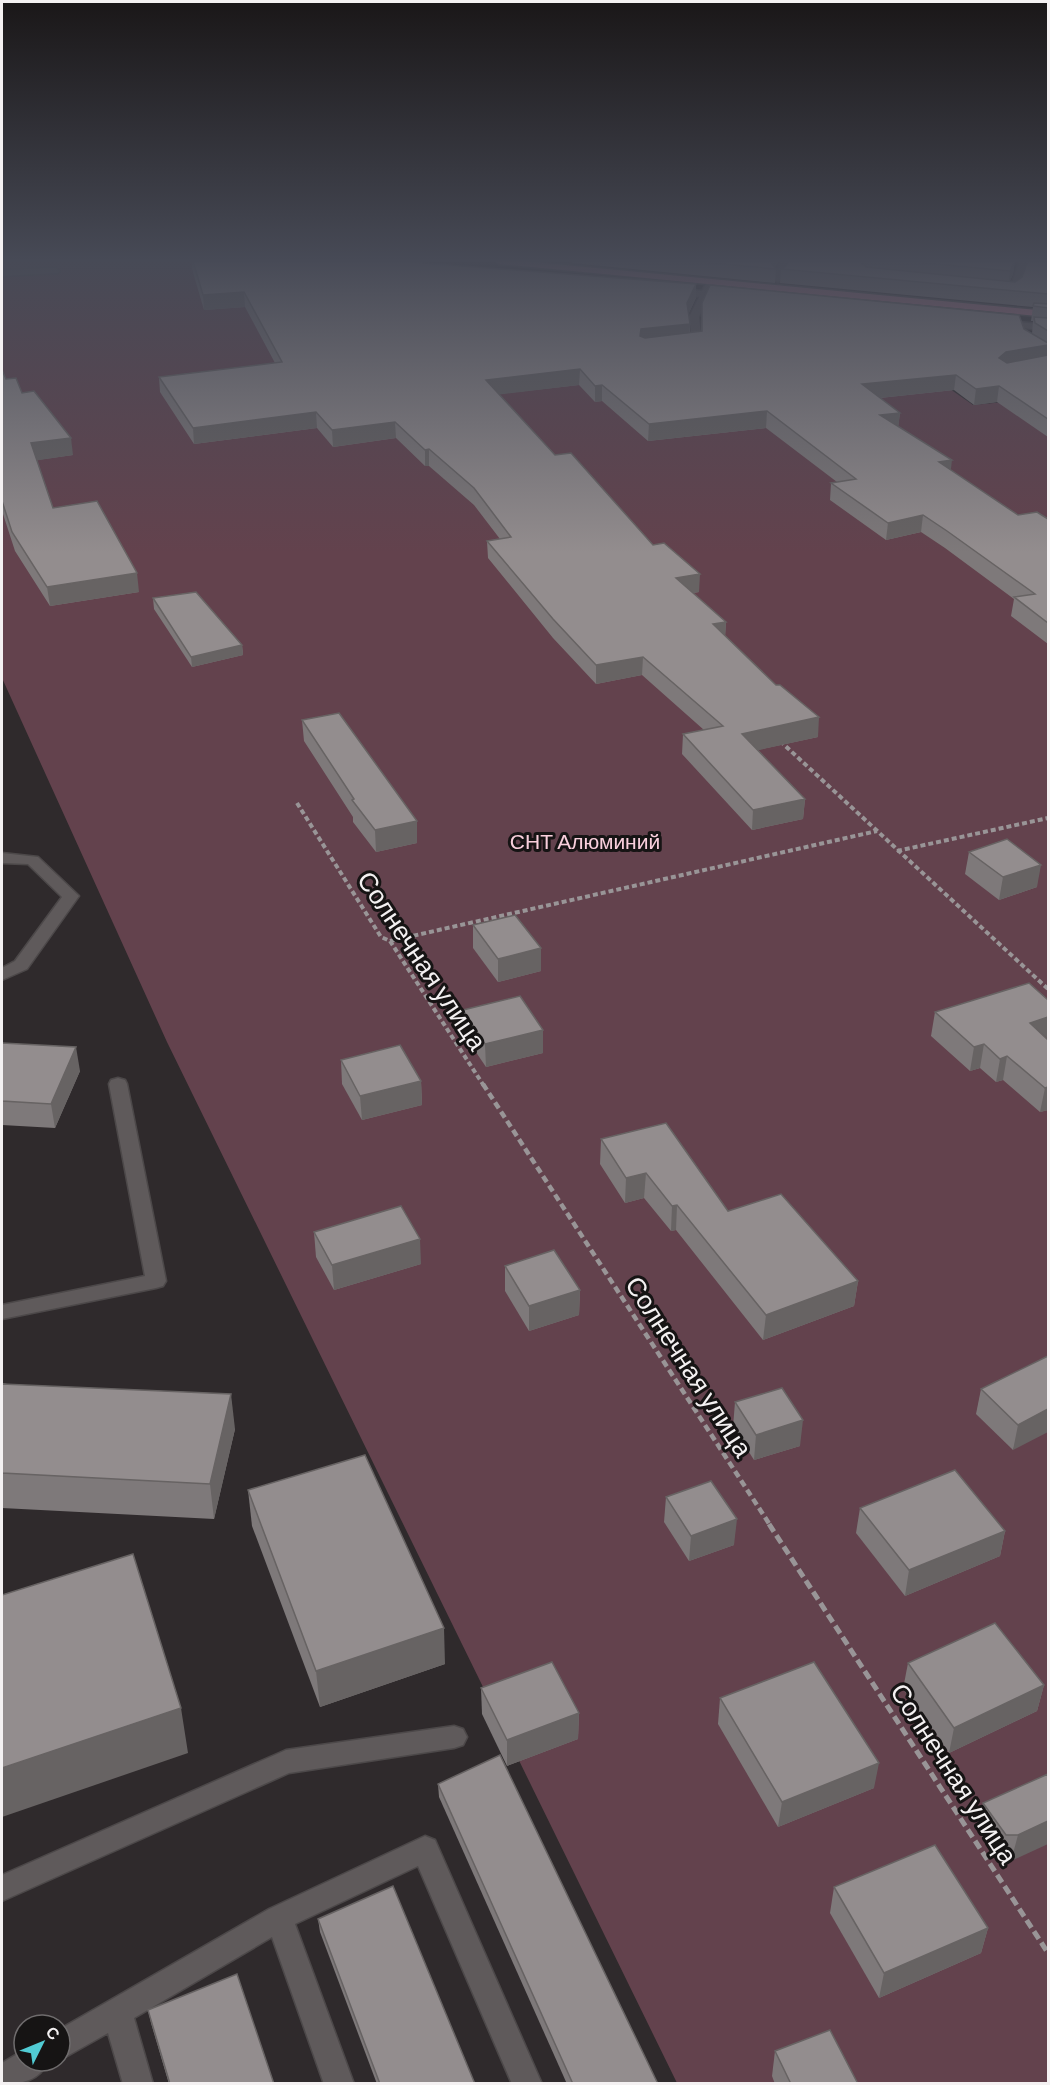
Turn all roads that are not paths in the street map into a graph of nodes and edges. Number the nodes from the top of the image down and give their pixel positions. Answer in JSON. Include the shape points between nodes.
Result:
{"nodes":[{"id":1,"x":2,"y":858,"type":"edge"},
{"id":2,"x":2,"y":975,"type":"edge"},
{"id":3,"x":118,"y":1084,"type":"dead end"},
{"id":4,"x":2,"y":1312,"type":"edge"},
{"id":5,"x":454,"y":1737,"type":"dead end"},
{"id":6,"x":2,"y":1888,"type":"edge"},
{"id":7,"x":279,"y":1918,"type":"junction"},
{"id":8,"x":117,"y":2012,"type":"junction"},
{"id":9,"x":72,"y":2038,"type":"edge"},
{"id":10,"x":138,"y":2084,"type":"edge"},
{"id":11,"x":339,"y":2084,"type":"edge"},
{"id":12,"x":527,"y":2084,"type":"edge"}],
"edges":[{"from":1,"to":2,"type":"lane","via":[[32,860],[72,896],[21,965]]},
{"from":3,"to":4,"type":"lane","via":[[156,1281]]},
{"from":5,"to":6,"type":"lane","via":[[286,1762]]},
{"from":7,"to":8,"type":"lane"},
{"from":7,"to":11,"type":"lane"},
{"from":7,"to":12,"type":"lane","via":[[425,1849]]},
{"from":8,"to":9,"type":"lane"},
{"from":8,"to":10,"type":"lane"}]}
